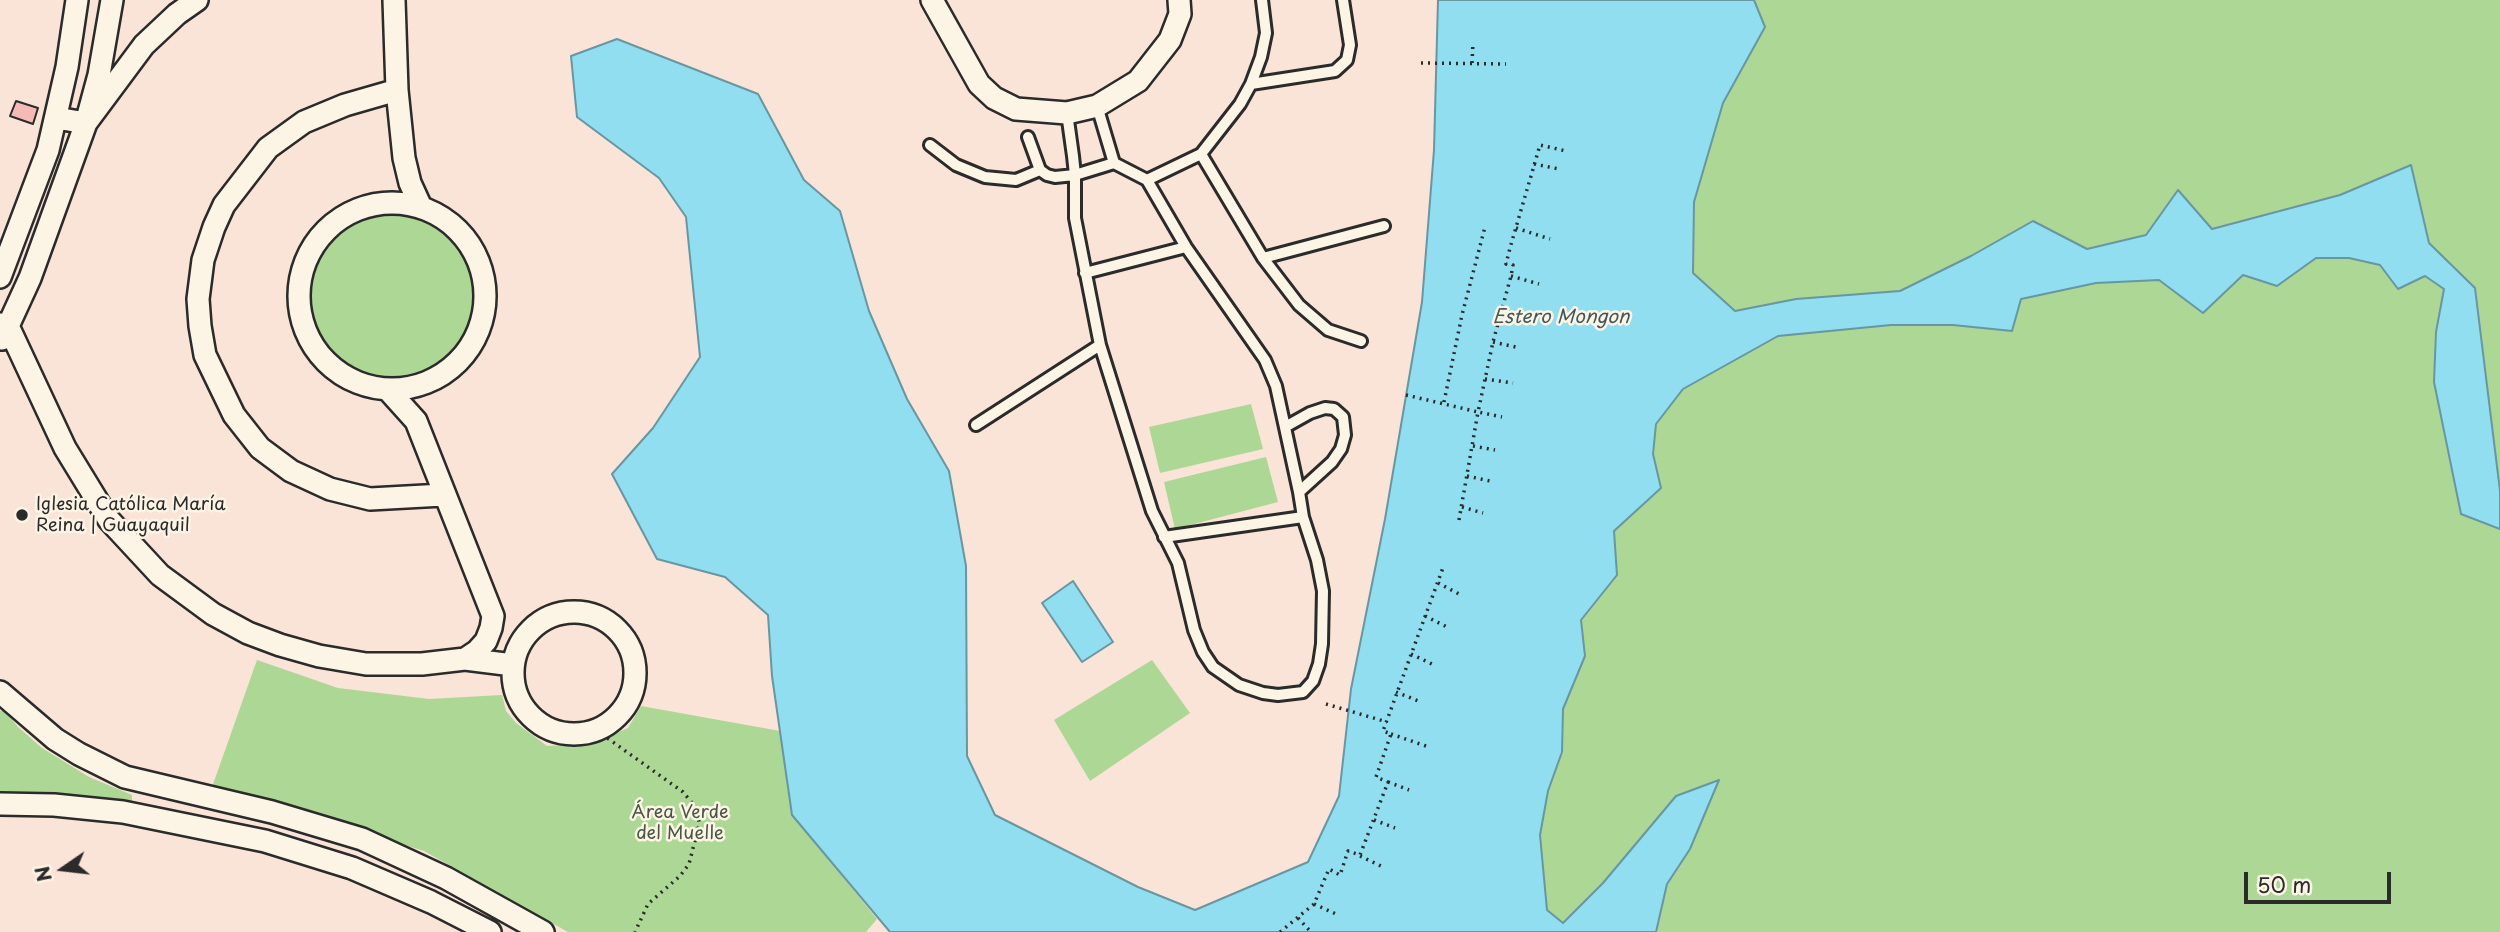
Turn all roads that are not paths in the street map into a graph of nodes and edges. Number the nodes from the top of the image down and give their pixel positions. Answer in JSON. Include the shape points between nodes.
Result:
{"nodes":[{"id":1,"x":77,"y":0,"type":"edge"},
{"id":2,"x":112,"y":0,"type":"edge"},
{"id":3,"x":197,"y":0,"type":"edge"},
{"id":4,"x":394,"y":0,"type":"edge"},
{"id":5,"x":932,"y":0,"type":"edge"},
{"id":6,"x":1262,"y":0,"type":"edge"},
{"id":7,"x":1343,"y":0,"type":"edge"},
{"id":8,"x":1179,"y":7,"type":"edge"},
{"id":9,"x":1251,"y":85,"type":"junction"},
{"id":10,"x":397,"y":90,"type":"junction"},
{"id":11,"x":1097,"y":106,"type":"junction"},
{"id":12,"x":1067,"y":113,"type":"junction"},
{"id":13,"x":56,"y":118,"type":"junction"},
{"id":14,"x":86,"y":123,"type":"junction"},
{"id":15,"x":1028,"y":137,"type":"dead end"},
{"id":16,"x":930,"y":145,"type":"dead end"},
{"id":17,"x":1201,"y":154,"type":"junction"},
{"id":18,"x":404,"y":158,"type":"junction"},
{"id":19,"x":1114,"y":163,"type":"junction"},
{"id":20,"x":1040,"y":170,"type":"junction"},
{"id":21,"x":1074,"y":175,"type":"junction"},
{"id":22,"x":1147,"y":180,"type":"junction"},
{"id":23,"x":382,"y":202,"type":"junction"},
{"id":24,"x":421,"y":207,"type":"junction"},
{"id":25,"x":1384,"y":226,"type":"dead end"},
{"id":26,"x":1186,"y":247,"type":"junction"},
{"id":27,"x":1263,"y":258,"type":"junction"},
{"id":28,"x":1085,"y":273,"type":"junction"},
{"id":29,"x":0,"y":276,"type":"edge"},
{"id":30,"x":3,"y":332,"type":"edge"},
{"id":31,"x":1361,"y":341,"type":"dead end"},
{"id":32,"x":1100,"y":345,"type":"junction"},
{"id":33,"x":421,"y":386,"type":"junction"},
{"id":34,"x":389,"y":391,"type":"junction"},
{"id":35,"x":416,"y":421,"type":"junction"},
{"id":36,"x":976,"y":425,"type":"dead end"},
{"id":37,"x":1285,"y":427,"type":"junction"},
{"id":38,"x":1299,"y":492,"type":"junction"},
{"id":39,"x":443,"y":495,"type":"junction"},
{"id":40,"x":1303,"y":517,"type":"junction"},
{"id":41,"x":1164,"y":537,"type":"junction"},
{"id":42,"x":493,"y":616,"type":"junction"},
{"id":43,"x":528,"y":631,"type":"junction"},
{"id":44,"x":466,"y":659,"type":"junction"},
{"id":45,"x":513,"y":665,"type":"junction"},
{"id":46,"x":0,"y":692,"type":"edge"},
{"id":47,"x":172,"y":788,"type":"junction"},
{"id":48,"x":0,"y":804,"type":"edge"},
{"id":49,"x":166,"y":820,"type":"junction"},
{"id":50,"x":490,"y":932,"type":"edge"},
{"id":51,"x":543,"y":932,"type":"edge"}],
"edges":[{"from":1,"to":13,"type":"street"},
{"from":2,"to":14,"type":"street"},
{"from":3,"to":14,"type":"street","via":[[144,46]]},
{"from":4,"to":10,"type":"street"},
{"from":5,"to":12,"type":"street","via":[[979,84],[993,98],[1016,109]]},
{"from":6,"to":9,"type":"lane","via":[[1266,33]]},
{"from":7,"to":9,"type":"lane","via":[[1350,45],[1347,60],[1335,71]]},
{"from":8,"to":11,"type":"street","via":[[1170,40],[1138,81]]},
{"from":9,"to":17,"type":"lane"},
{"from":10,"to":18,"type":"street"},
{"from":10,"to":39,"type":"street","via":[[304,122],[268,148],[224,205],[214,227],[203,260],[200,326],[205,355],[234,415],[260,448],[291,471],[330,489],[370,499]]},
{"from":11,"to":12,"type":"street"},
{"from":11,"to":19,"type":"lane"},
{"from":12,"to":21,"type":"lane"},
{"from":13,"to":14,"type":"street"},
{"from":13,"to":29,"type":"street"},
{"from":14,"to":30,"type":"street","via":[[30,278]]},
{"from":15,"to":20,"type":"lane"},
{"from":16,"to":20,"type":"lane","via":[[956,165],[985,177],[1016,180]]},
{"from":17,"to":22,"type":"lane"},
{"from":17,"to":27,"type":"lane"},
{"from":18,"to":23,"type":"street"},
{"from":18,"to":24,"type":"street"},
{"from":19,"to":21,"type":"lane"},
{"from":19,"to":22,"type":"lane"},
{"from":20,"to":21,"type":"lane","via":[[1055,177]]},
{"from":21,"to":28,"type":"lane","via":[[1075,218]]},
{"from":22,"to":26,"type":"lane"},
{"from":23,"to":24,"type":"street"},
{"from":23,"to":34,"type":"street","via":[[337,219],[315,242],[301,271],[298,304],[306,335],[324,361],[349,380]]},
{"from":24,"to":33,"type":"street","via":[[444,218],[468,241],[482,272],[485,306],[476,338],[456,366]]},
{"from":25,"to":27,"type":"lane"},
{"from":26,"to":28,"type":"lane"},
{"from":26,"to":37,"type":"lane","via":[[1265,360]]},
{"from":27,"to":31,"type":"lane","via":[[1299,305],[1328,330]]},
{"from":28,"to":32,"type":"lane"},
{"from":30,"to":44,"type":"street","via":[[102,510],[134,550],[182,593],[248,633],[319,656],[366,664]]},
{"from":32,"to":36,"type":"lane"},
{"from":32,"to":41,"type":"lane"},
{"from":33,"to":34,"type":"street"},
{"from":33,"to":35,"type":"street"},
{"from":34,"to":35,"type":"street"},
{"from":35,"to":39,"type":"street"},
{"from":37,"to":38,"type":"lane"},
{"from":37,"to":38,"type":"lane","via":[[1325,408],[1343,417],[1341,449]]},
{"from":38,"to":40,"type":"lane"},
{"from":39,"to":42,"type":"street"},
{"from":40,"to":41,"type":"lane"},
{"from":40,"to":41,"type":"lane","via":[[1323,591],[1322,644],[1313,681],[1303,692],[1291,695],[1240,685],[1213,667],[1194,630],[1178,563]]},
{"from":42,"to":43,"type":"street"},
{"from":42,"to":44,"type":"street","via":[[486,640]]},
{"from":43,"to":45,"type":"street"},
{"from":43,"to":45,"type":"street","via":[[563,612],[602,618],[618,630],[629,647],[635,666],[634,686],[613,720],[596,730],[576,734],[555,731],[537,721],[523,705],[514,686]]},
{"from":44,"to":45,"type":"street"},
{"from":46,"to":47,"type":"street","via":[[79,754],[125,777]]},
{"from":47,"to":49,"type":"street"},
{"from":47,"to":51,"type":"street","via":[[362,839],[446,878]]},
{"from":48,"to":49,"type":"street","via":[[93,808]]},
{"from":49,"to":50,"type":"street","via":[[309,853],[410,892]]}]}
